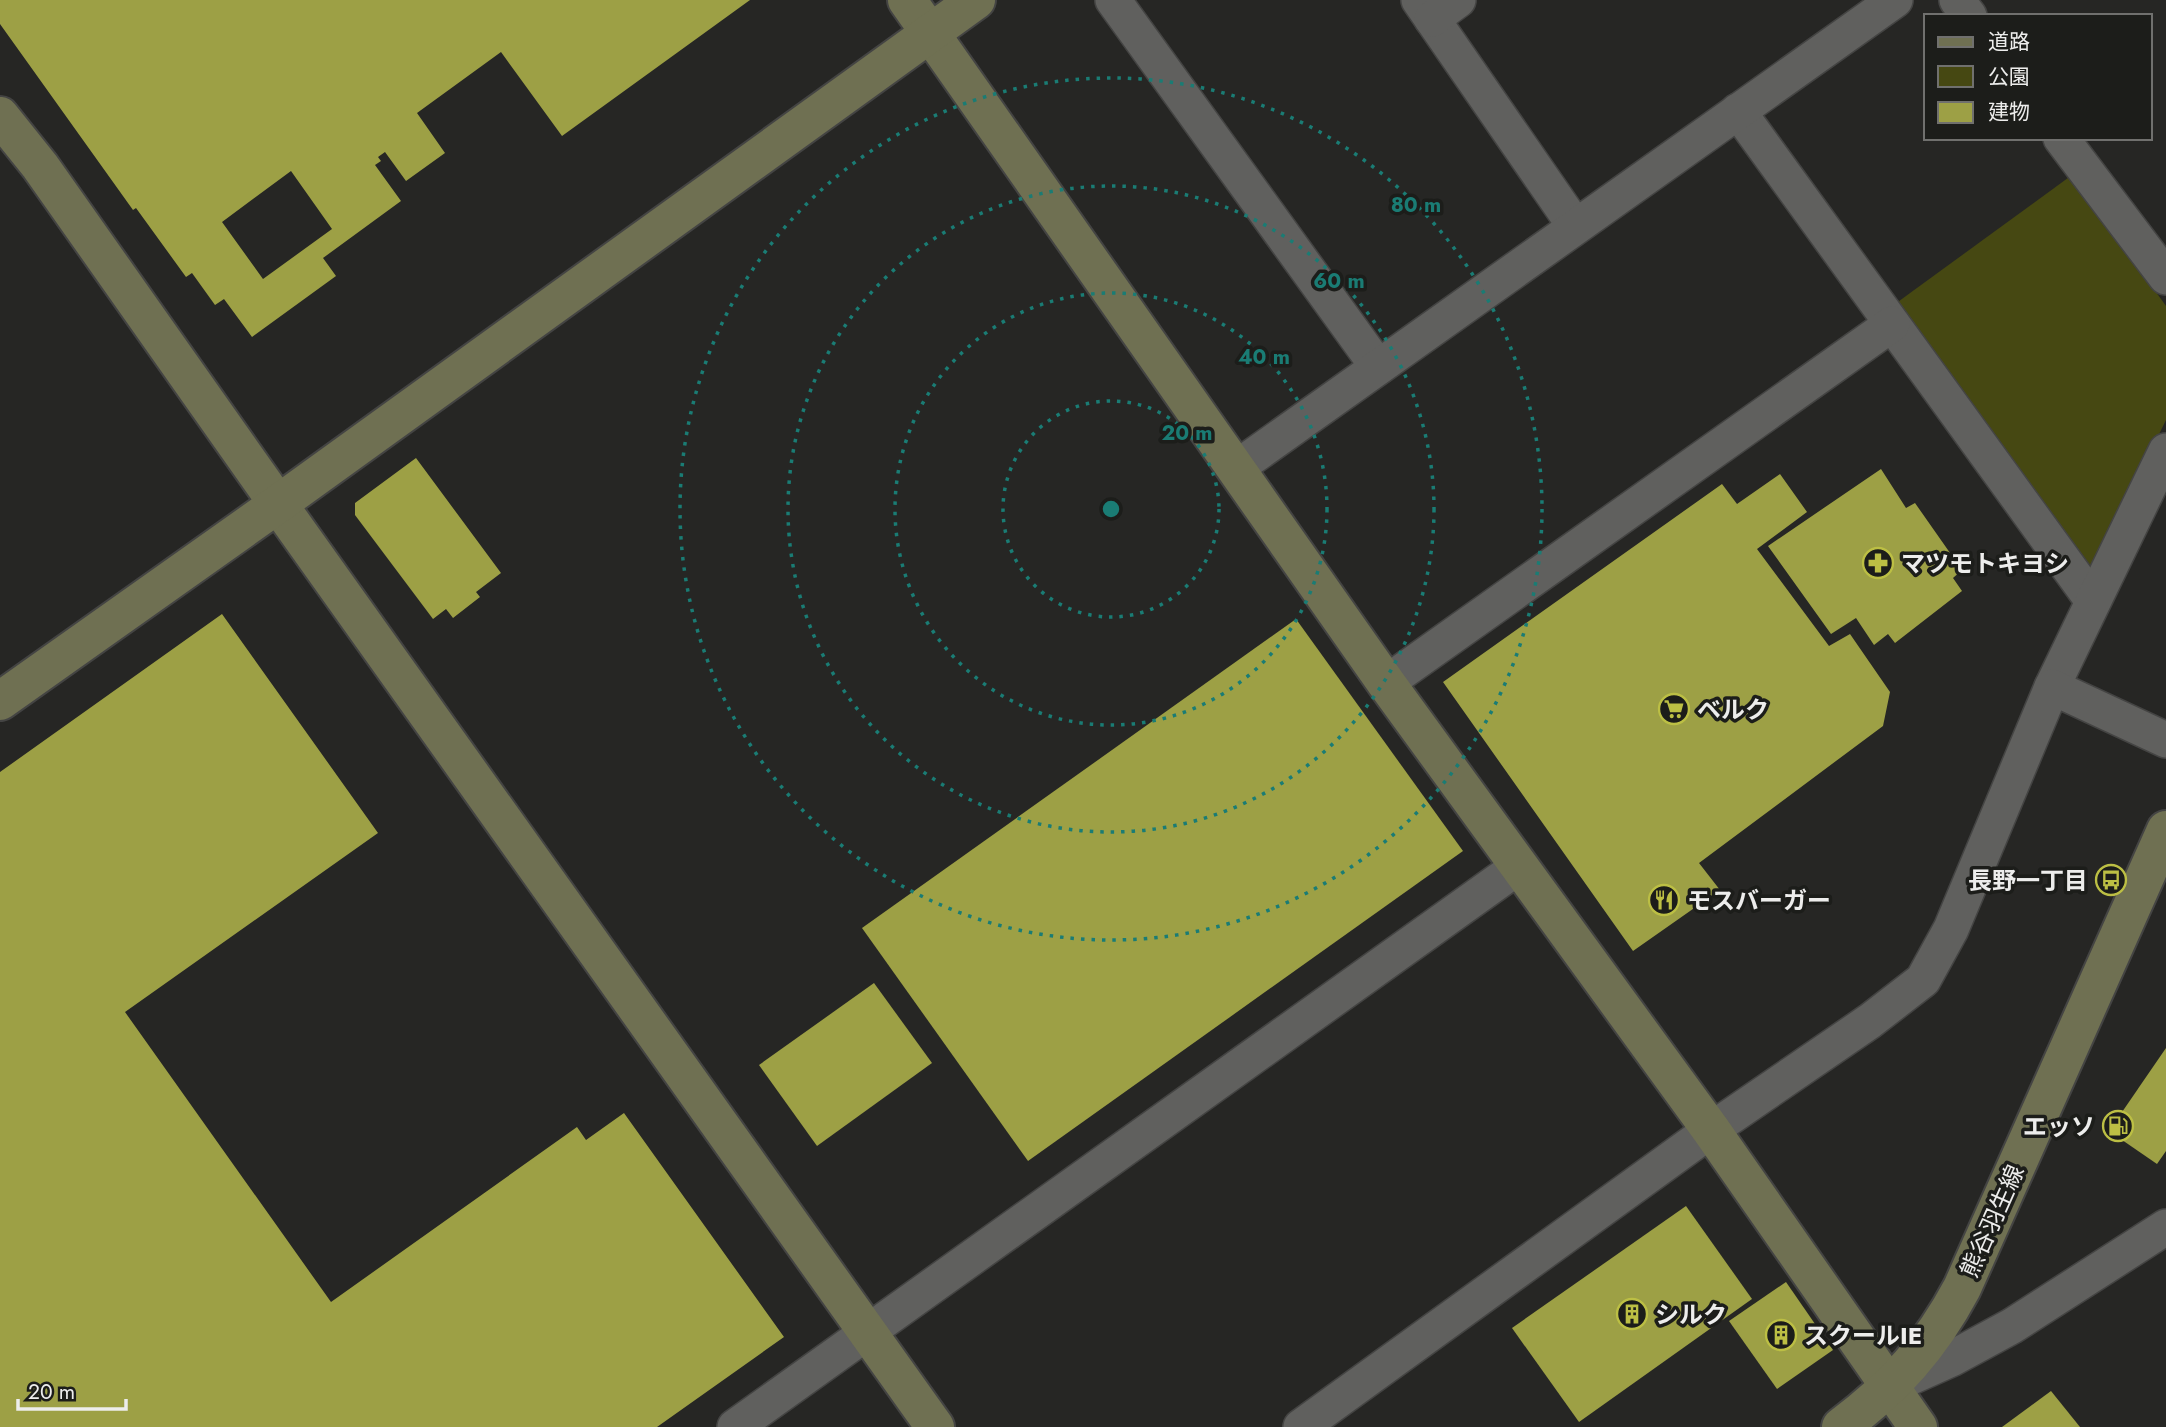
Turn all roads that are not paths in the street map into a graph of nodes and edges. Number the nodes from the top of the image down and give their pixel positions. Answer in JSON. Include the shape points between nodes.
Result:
{"nodes":[{"id":1,"x":907,"y":0,"type":"edge"},
{"id":2,"x":976,"y":0,"type":"edge"},
{"id":3,"x":1113,"y":0,"type":"edge"},
{"id":4,"x":1895,"y":0,"type":"edge"},
{"id":5,"x":1437,"y":6,"type":"edge"},
{"id":6,"x":930,"y":32,"type":"junction"},
{"id":7,"x":1738,"y":111,"type":"junction"},
{"id":8,"x":0,"y":116,"type":"edge"},
{"id":9,"x":2063,"y":140,"type":"edge"},
{"id":10,"x":1576,"y":226,"type":"junction"},
{"id":11,"x":2166,"y":277,"type":"edge"},
{"id":12,"x":1892,"y":324,"type":"junction"},
{"id":13,"x":1378,"y":367,"type":"junction"},
{"id":14,"x":2166,"y":451,"type":"edge"},
{"id":15,"x":1235,"y":469,"type":"junction"},
{"id":16,"x":278,"y":504,"type":"junction"},
{"id":17,"x":2094,"y":601,"type":"junction"},
{"id":18,"x":1386,"y":683,"type":"junction"},
{"id":19,"x":2052,"y":687,"type":"junction"},
{"id":20,"x":0,"y":701,"type":"edge"},
{"id":21,"x":2166,"y":740,"type":"edge"},
{"id":22,"x":2166,"y":830,"type":"edge"},
{"id":23,"x":1518,"y":867,"type":"junction"},
{"id":24,"x":1711,"y":1130,"type":"junction"},
{"id":25,"x":2166,"y":1227,"type":"edge"},
{"id":26,"x":867,"y":1331,"type":"junction"},
{"id":27,"x":1890,"y":1387,"type":"junction"},
{"id":28,"x":735,"y":1427,"type":"edge"},
{"id":29,"x":935,"y":1427,"type":"edge"},
{"id":30,"x":1301,"y":1427,"type":"edge"},
{"id":31,"x":1841,"y":1427,"type":"edge"},
{"id":32,"x":1918,"y":1427,"type":"edge"}],
"edges":[{"from":1,"to":6,"type":"street"},
{"from":2,"to":6,"type":"street"},
{"from":3,"to":13,"type":"street"},
{"from":4,"to":7,"type":"street"},
{"from":5,"to":10,"type":"street"},
{"from":6,"to":15,"type":"street"},
{"from":6,"to":16,"type":"street"},
{"from":7,"to":10,"type":"street"},
{"from":7,"to":12,"type":"street"},
{"from":8,"to":16,"type":"street"},
{"from":9,"to":11,"type":"street"},
{"from":10,"to":13,"type":"street"},
{"from":12,"to":17,"type":"street"},
{"from":12,"to":18,"type":"street"},
{"from":13,"to":15,"type":"street"},
{"from":14,"to":17,"type":"street"},
{"from":15,"to":18,"type":"street"},
{"from":16,"to":20,"type":"street"},
{"from":16,"to":26,"type":"street"},
{"from":17,"to":19,"type":"street"},
{"from":18,"to":23,"type":"street"},
{"from":19,"to":21,"type":"street"},
{"from":19,"to":24,"type":"street","via":[[1951,929],[1923,981]]},
{"from":22,"to":27,"type":"street","name":"熊谷羽生線","via":[[1962,1288],[1924,1350]]},
{"from":23,"to":24,"type":"street"},
{"from":23,"to":26,"type":"street"},
{"from":24,"to":27,"type":"street"},
{"from":24,"to":30,"type":"street"},
{"from":25,"to":27,"type":"street","via":[[2012,1326]]},
{"from":26,"to":28,"type":"street"},
{"from":26,"to":29,"type":"street"},
{"from":27,"to":31,"type":"street","name":"熊谷羽生線"},
{"from":27,"to":32,"type":"street"}]}
